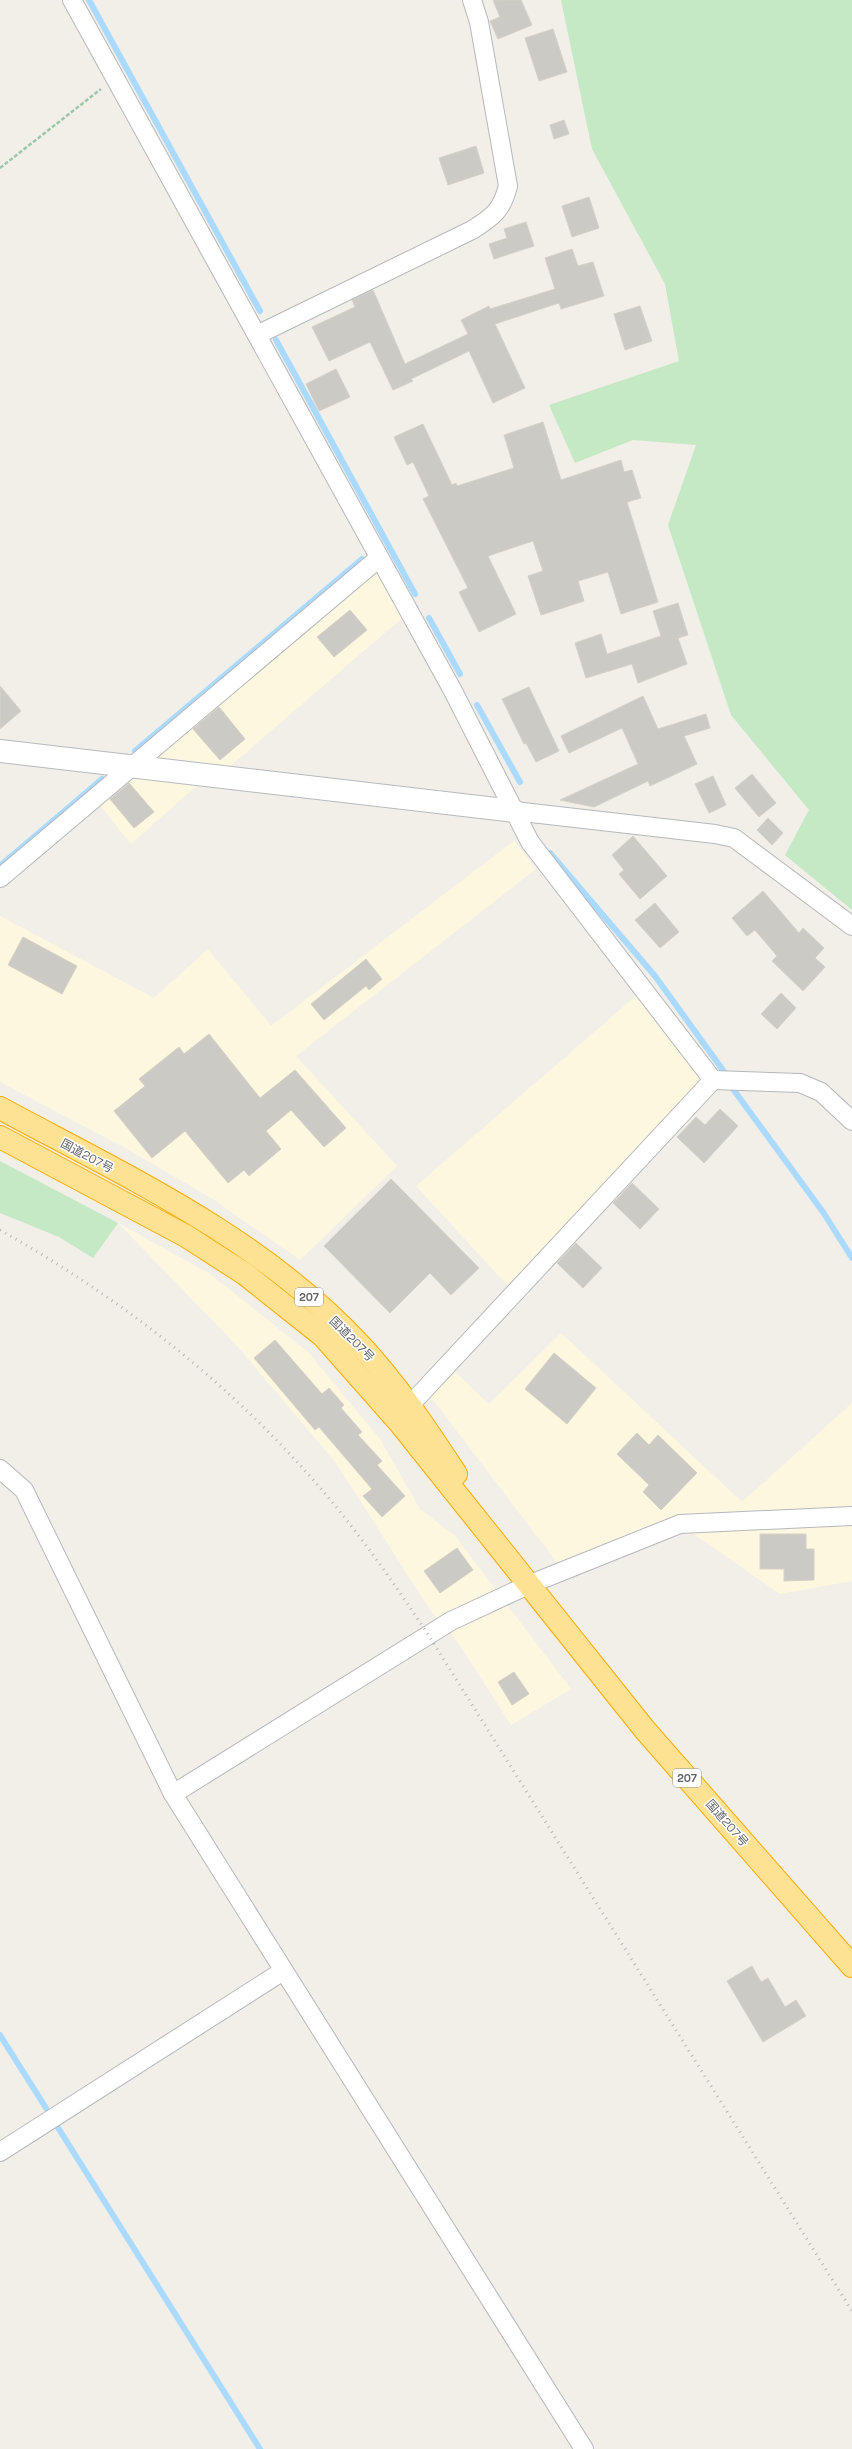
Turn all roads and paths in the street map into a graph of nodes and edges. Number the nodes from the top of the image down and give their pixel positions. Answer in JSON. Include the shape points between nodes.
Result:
{"nodes":[{"id":1,"x":72,"y":0,"type":"edge"},
{"id":2,"x":472,"y":0,"type":"edge"},
{"id":3,"x":115,"y":78,"type":"junction"},
{"id":4,"x":0,"y":168,"type":"edge"},
{"id":5,"x":257,"y":335,"type":"junction"},
{"id":6,"x":380,"y":558,"type":"junction"},
{"id":7,"x":0,"y":751,"type":"edge"},
{"id":8,"x":130,"y":767,"type":"junction"},
{"id":9,"x":514,"y":811,"type":"junction"},
{"id":10,"x":0,"y":878,"type":"edge"},
{"id":11,"x":852,"y":926,"type":"edge"},
{"id":12,"x":713,"y":1080,"type":"junction"},
{"id":13,"x":0,"y":1108,"type":"edge"},
{"id":14,"x":852,"y":1120,"type":"edge"},
{"id":15,"x":0,"y":1137,"type":"edge"},
{"id":16,"x":411,"y":1404,"type":"junction"},
{"id":17,"x":0,"y":1469,"type":"edge"},
{"id":18,"x":852,"y":1516,"type":"edge"},
{"id":19,"x":528,"y":1585,"type":"junction"},
{"id":20,"x":173,"y":1794,"type":"junction"},
{"id":21,"x":852,"y":1966,"type":"edge"},
{"id":22,"x":283,"y":1971,"type":"junction"},
{"id":23,"x":0,"y":2152,"type":"edge"},
{"id":24,"x":584,"y":2449,"type":"edge"}],
"edges":[{"from":1,"to":3,"type":"street"},
{"from":2,"to":5,"type":"street","via":[[479,22],[508,186],[504,204],[490,219],[472,230]]},
{"from":3,"to":4,"type":"path"},
{"from":3,"to":5,"type":"street"},
{"from":5,"to":6,"type":"street"},
{"from":6,"to":8,"type":"street"},
{"from":6,"to":9,"type":"street","via":[[453,691]]},
{"from":7,"to":8,"type":"street"},
{"from":8,"to":9,"type":"street"},
{"from":8,"to":10,"type":"street"},
{"from":9,"to":11,"type":"street","via":[[734,838]]},
{"from":9,"to":12,"type":"street","via":[[530,842]]},
{"from":12,"to":14,"type":"street","via":[[800,1083],[822,1092]]},
{"from":12,"to":16,"type":"street"},
{"from":13,"to":16,"type":"highway","name":"国道207号","number":"207","via":[[200,1216],[252,1252],[304,1292],[360,1344]]},
{"from":15,"to":19,"type":"highway","name":"国道207号","number":"207","via":[[186,1236],[245,1274],[323,1336],[399,1422]]},
{"from":16,"to":19,"type":"highway","name":"国道207号","number":"207"},
{"from":17,"to":20,"type":"street","via":[[24,1490]]},
{"from":18,"to":19,"type":"street","via":[[680,1524]]},
{"from":19,"to":20,"type":"street","via":[[452,1621]]},
{"from":19,"to":21,"type":"highway","name":"国道207号","number":"207","via":[[645,1730]]},
{"from":20,"to":22,"type":"street"},
{"from":22,"to":23,"type":"street"},
{"from":22,"to":24,"type":"street"}]}
